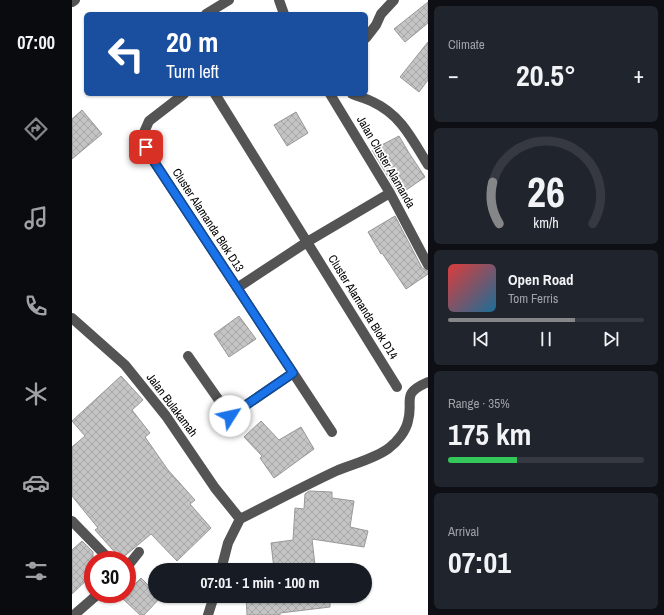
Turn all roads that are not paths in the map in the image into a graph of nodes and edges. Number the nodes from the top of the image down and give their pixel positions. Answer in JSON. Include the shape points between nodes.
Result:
{"nodes":[{"id":1,"x":75,"y":0,"type":"edge"},
{"id":2,"x":229,"y":0,"type":"edge"},
{"id":3,"x":279,"y":0,"type":"edge"},
{"id":4,"x":394,"y":0,"type":"edge"},
{"id":5,"x":72,"y":2,"type":"edge"},
{"id":6,"x":209,"y":12,"type":"edge"},
{"id":7,"x":283,"y":12,"type":"edge"},
{"id":8,"x":368,"y":35,"type":"edge"},
{"id":9,"x":181,"y":96,"type":"edge"},
{"id":10,"x":216,"y":96,"type":"edge"},
{"id":11,"x":331,"y":96,"type":"edge"},
{"id":12,"x":357,"y":96,"type":"edge"},
{"id":13,"x":428,"y":165,"type":"edge"},
{"id":14,"x":390,"y":193,"type":"junction"},
{"id":15,"x":307,"y":242,"type":"junction"},
{"id":16,"x":428,"y":265,"type":"edge"},
{"id":17,"x":237,"y":288,"type":"junction"},
{"id":18,"x":72,"y":318,"type":"edge"},
{"id":19,"x":188,"y":356,"type":"dead end"},
{"id":20,"x":293,"y":373,"type":"junction"},
{"id":21,"x":428,"y":382,"type":"edge"},
{"id":22,"x":397,"y":387,"type":"dead end"},
{"id":23,"x":332,"y":432,"type":"dead end"},
{"id":24,"x":240,"y":519,"type":"junction"},
{"id":25,"x":72,"y":521,"type":"edge"},
{"id":26,"x":101,"y":551,"type":"edge"},
{"id":27,"x":139,"y":552,"type":"dead end"},
{"id":28,"x":136,"y":556,"type":"edge"},
{"id":29,"x":223,"y":563,"type":"edge"},
{"id":30,"x":88,"y":603,"type":"edge"},
{"id":31,"x":212,"y":603,"type":"edge"},
{"id":32,"x":74,"y":615,"type":"edge"},
{"id":33,"x":208,"y":615,"type":"edge"}],
"edges":[{"from":1,"to":5,"type":"street"},
{"from":2,"to":6,"type":"street"},
{"from":3,"to":7,"type":"street"},
{"from":4,"to":8,"type":"street","via":[[381,14]]},
{"from":9,"to":17,"type":"street","name":"Cluster Alamanda Blok D13","via":[[149,121],[142,137],[151,157]]},
{"from":10,"to":15,"type":"street"},
{"from":11,"to":14,"type":"street","name":"Jalan Cluster Alamanda"},
{"from":12,"to":13,"type":"street","via":[[393,114],[403,125]]},
{"from":14,"to":15,"type":"street"},
{"from":14,"to":16,"type":"street","name":"Jalan Cluster Alamanda"},
{"from":15,"to":17,"type":"street"},
{"from":15,"to":22,"type":"street","name":"Cluster Alamanda Blok D14"},
{"from":17,"to":20,"type":"street"},
{"from":18,"to":24,"type":"street","name":"Jalan Bulakamah","via":[[125,365],[166,416],[215,488]]},
{"from":19,"to":20,"type":"street","via":[[230,416]]},
{"from":20,"to":23,"type":"street"},
{"from":21,"to":24,"type":"street","via":[[416,388],[409,398],[408,421],[401,436],[389,449],[336,471]]},
{"from":24,"to":29,"type":"street","via":[[228,543]]},
{"from":25,"to":26,"type":"street"},
{"from":27,"to":28,"type":"street"},
{"from":30,"to":32,"type":"street"},
{"from":31,"to":33,"type":"street"}]}
